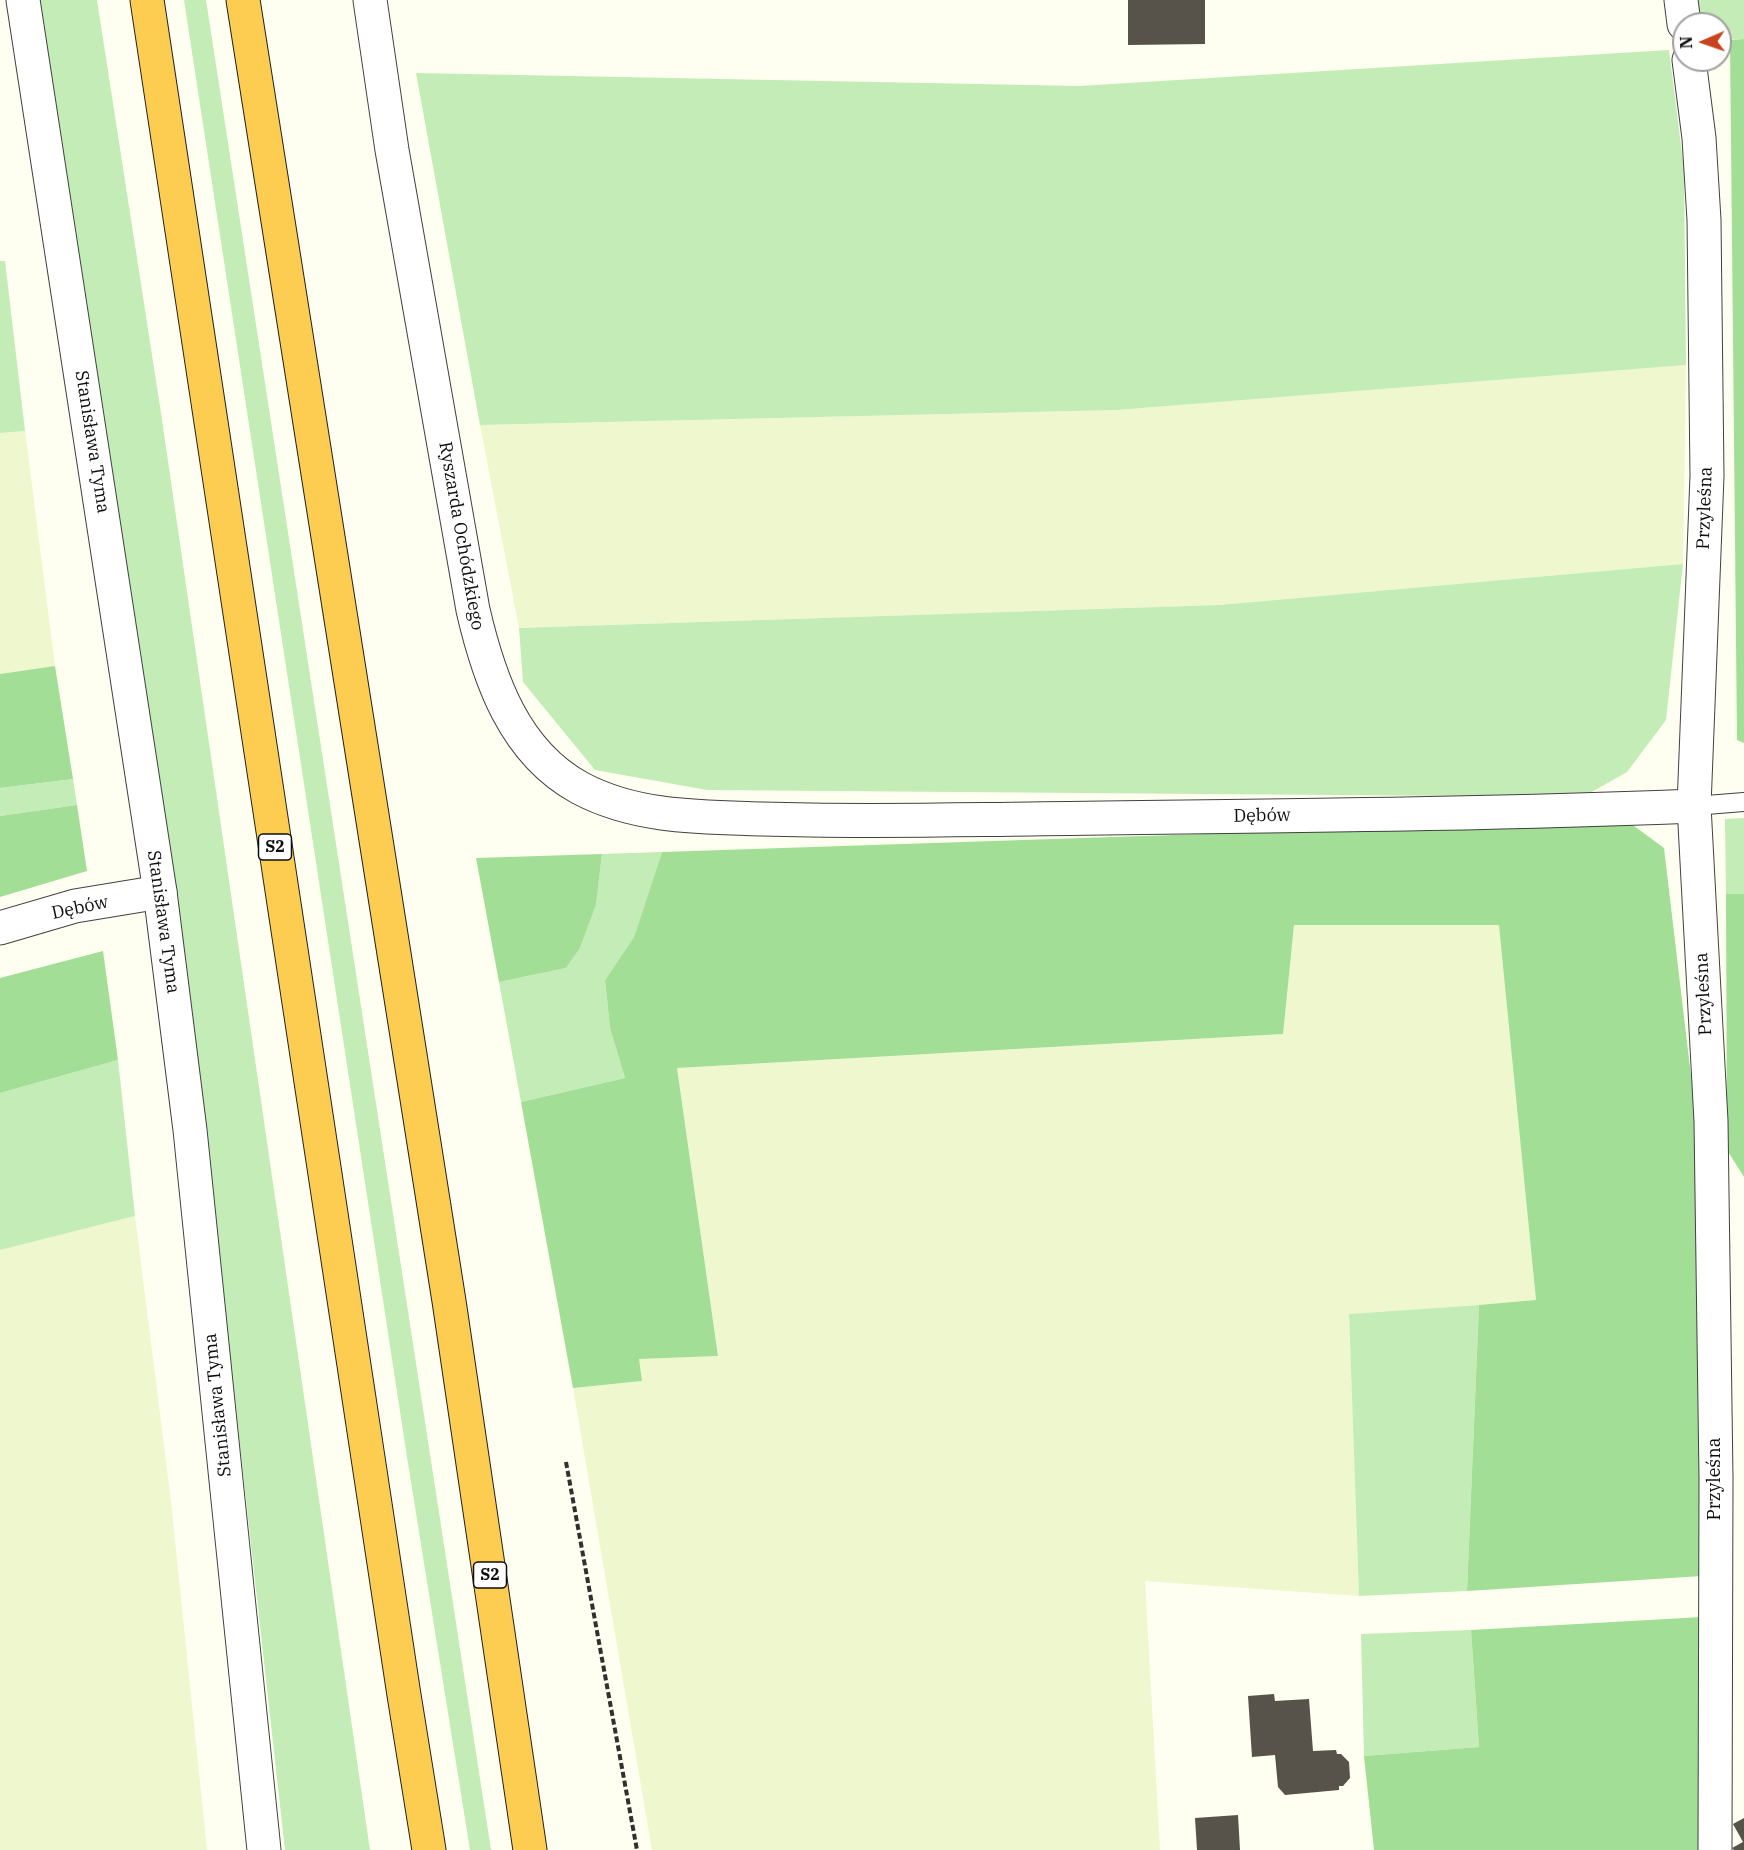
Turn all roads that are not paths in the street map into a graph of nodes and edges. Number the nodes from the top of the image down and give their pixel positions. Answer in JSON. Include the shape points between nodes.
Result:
{"nodes":[{"id":1,"x":23,"y":0,"type":"edge"},
{"id":2,"x":147,"y":0,"type":"edge"},
{"id":3,"x":243,"y":0,"type":"edge"},
{"id":4,"x":370,"y":0,"type":"edge"},
{"id":5,"x":1691,"y":72,"type":"edge"},
{"id":6,"x":1744,"y":802,"type":"edge"},
{"id":7,"x":1694,"y":806,"type":"junction"},
{"id":8,"x":830,"y":822,"type":"joint"},
{"id":9,"x":160,"y":892,"type":"junction"},
{"id":10,"x":0,"y":928,"type":"edge"},
{"id":11,"x":264,"y":1850,"type":"edge"},
{"id":12,"x":429,"y":1850,"type":"edge"},
{"id":13,"x":530,"y":1850,"type":"edge"},
{"id":14,"x":1716,"y":1850,"type":"edge"}],
"edges":[{"from":1,"to":9,"type":"street","name":"Stanisława Tyma"},
{"from":2,"to":12,"type":"highway","number":"S2"},
{"from":3,"to":13,"type":"highway","number":"S2","via":[[447,1289]]},
{"from":4,"to":8,"type":"street","name":"Ryszarda Ochódzkiego","via":[[390,138],[473,610],[491,676],[507,712],[528,744],[552,769],[579,788],[616,803],[653,813],[694,817]]},
{"from":5,"to":7,"type":"street","name":"Przyleśna","via":[[1704,220],[1707,476]]},
{"from":6,"to":7,"type":"lane"},
{"from":7,"to":8,"type":"street","name":"Dębów","via":[[1542,812]]},
{"from":7,"to":14,"type":"street","name":"Przyleśna","via":[[1712,1121]]},
{"from":9,"to":10,"type":"street","name":"Dębów","via":[[75,906]]},
{"from":9,"to":11,"type":"street","name":"Stanisława Tyma","via":[[190,1130]]}]}
